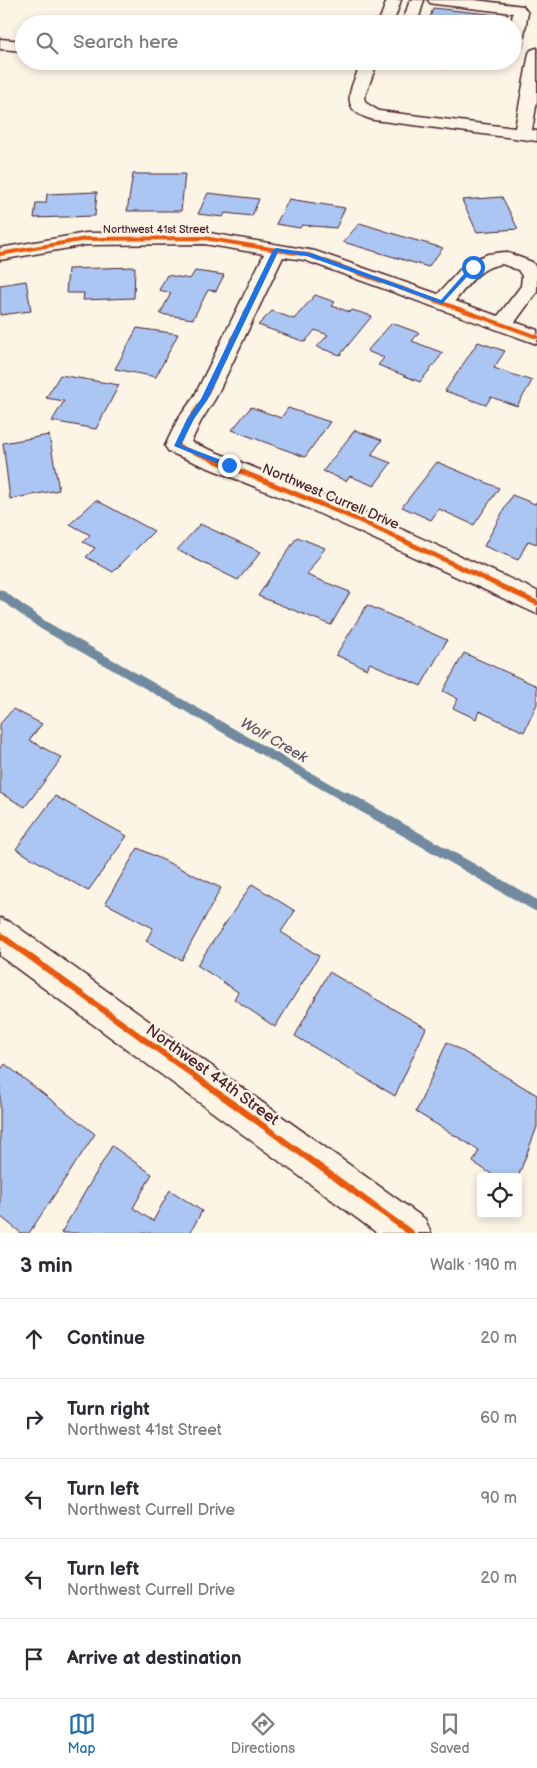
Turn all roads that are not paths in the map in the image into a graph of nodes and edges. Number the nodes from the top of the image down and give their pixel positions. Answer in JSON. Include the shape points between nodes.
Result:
{"nodes":[{"id":1,"x":394,"y":0,"type":"edge"},
{"id":2,"x":417,"y":0,"type":"edge"},
{"id":3,"x":435,"y":0,"type":"edge"},
{"id":4,"x":388,"y":15,"type":"edge"},
{"id":5,"x":412,"y":15,"type":"edge"},
{"id":6,"x":521,"y":15,"type":"edge"},
{"id":7,"x":0,"y":44,"type":"edge"},
{"id":8,"x":15,"y":45,"type":"edge"},
{"id":9,"x":522,"y":48,"type":"edge"},
{"id":10,"x":537,"y":51,"type":"edge"},
{"id":11,"x":367,"y":70,"type":"edge"},
{"id":12,"x":530,"y":135,"type":"edge"},
{"id":13,"x":276,"y":250,"type":"junction"},
{"id":14,"x":0,"y":254,"type":"edge"},
{"id":15,"x":442,"y":303,"type":"junction"},
{"id":16,"x":503,"y":324,"type":"junction"},
{"id":17,"x":537,"y":337,"type":"edge"},
{"id":18,"x":537,"y":602,"type":"edge"},
{"id":19,"x":0,"y":935,"type":"edge"},
{"id":20,"x":411,"y":1233,"type":"edge"}],
"edges":[{"from":1,"to":4,"type":"street"},
{"from":2,"to":5,"type":"street"},
{"from":3,"to":6,"type":"street","via":[[510,7],[518,9]]},
{"from":7,"to":8,"type":"street"},
{"from":9,"to":10,"type":"street"},
{"from":10,"to":12,"type":"street"},
{"from":11,"to":12,"type":"street","via":[[356,98],[358,105],[374,115]]},
{"from":13,"to":14,"type":"street","name":"Northwest 41st Street","via":[[204,238],[86,239]]},
{"from":13,"to":15,"type":"street","name":"Northwest 41st Street","via":[[308,254]]},
{"from":13,"to":18,"type":"street","name":"Northwest Currell Drive","via":[[204,399],[177,446],[398,537]]},
{"from":15,"to":16,"type":"street","name":"Northwest 41st Street"},
{"from":15,"to":16,"type":"street","via":[[473,267],[488,260],[504,258],[525,266],[532,276],[531,286]]},
{"from":16,"to":17,"type":"street","name":"Northwest 41st Street"},
{"from":19,"to":20,"type":"street","name":"Northwest 44th Street"}]}
